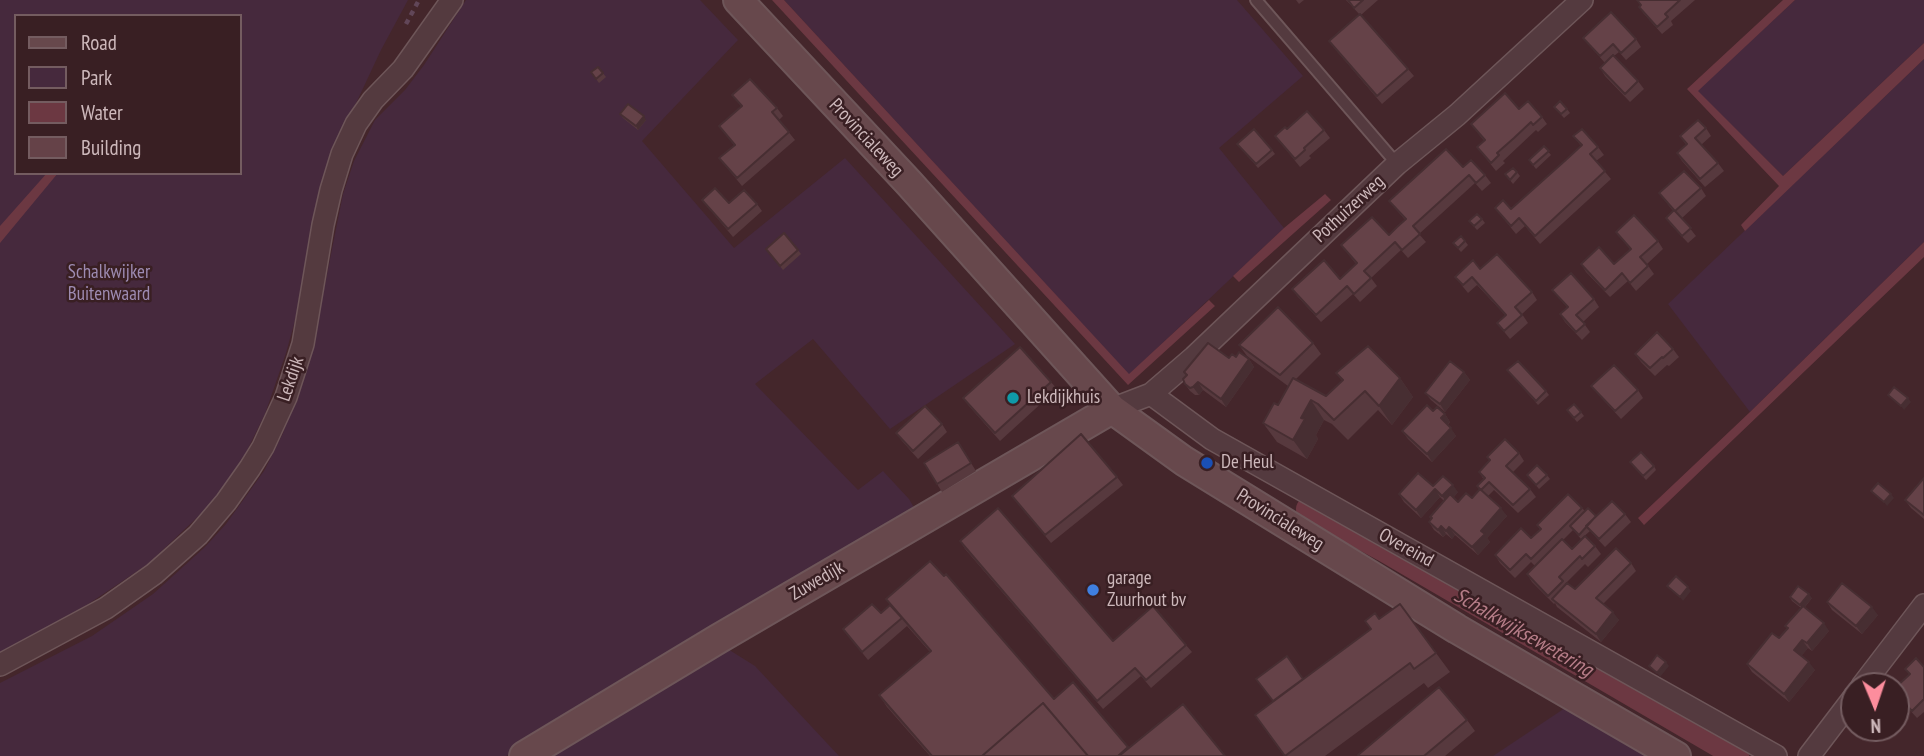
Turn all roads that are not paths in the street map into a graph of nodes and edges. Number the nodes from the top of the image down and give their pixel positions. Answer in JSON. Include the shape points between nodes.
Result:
{"nodes":[{"id":1,"x":452,"y":0,"type":"edge"},
{"id":2,"x":738,"y":0,"type":"edge"},
{"id":3,"x":1256,"y":0,"type":"edge"},
{"id":4,"x":1581,"y":0,"type":"edge"},
{"id":5,"x":1397,"y":164,"type":"junction"},
{"id":6,"x":1152,"y":394,"type":"junction"},
{"id":7,"x":1112,"y":409,"type":"junction"},
{"id":8,"x":1924,"y":605,"type":"edge"},
{"id":9,"x":0,"y":665,"type":"edge"},
{"id":10,"x":1873,"y":672,"type":"edge"},
{"id":11,"x":1840,"y":715,"type":"edge"},
{"id":12,"x":524,"y":756,"type":"edge"},
{"id":13,"x":1676,"y":756,"type":"edge"},
{"id":14,"x":1776,"y":756,"type":"edge"},
{"id":15,"x":1809,"y":756,"type":"edge"}],
"edges":[{"from":1,"to":9,"type":"street","name":"Lekdijk","via":[[403,69],[373,100],[342,155],[323,225],[303,344],[286,397],[250,468],[198,535],[154,574],[106,608]]},
{"from":2,"to":7,"type":"street","name":"Provincialeweg"},
{"from":3,"to":5,"type":"lane"},
{"from":4,"to":5,"type":"street","name":"Pothuizerweg"},
{"from":5,"to":6,"type":"street","name":"Pothuizerweg"},
{"from":6,"to":7,"type":"street","name":"Pothuizerweg"},
{"from":6,"to":14,"type":"street","name":"Overeind","via":[[1212,439]]},
{"from":7,"to":12,"type":"street","name":"Zuwedijk"},
{"from":7,"to":13,"type":"street","name":"Provincialeweg","via":[[1184,461],[1457,629]]},
{"from":8,"to":10,"type":"street"},
{"from":11,"to":15,"type":"street"}]}
